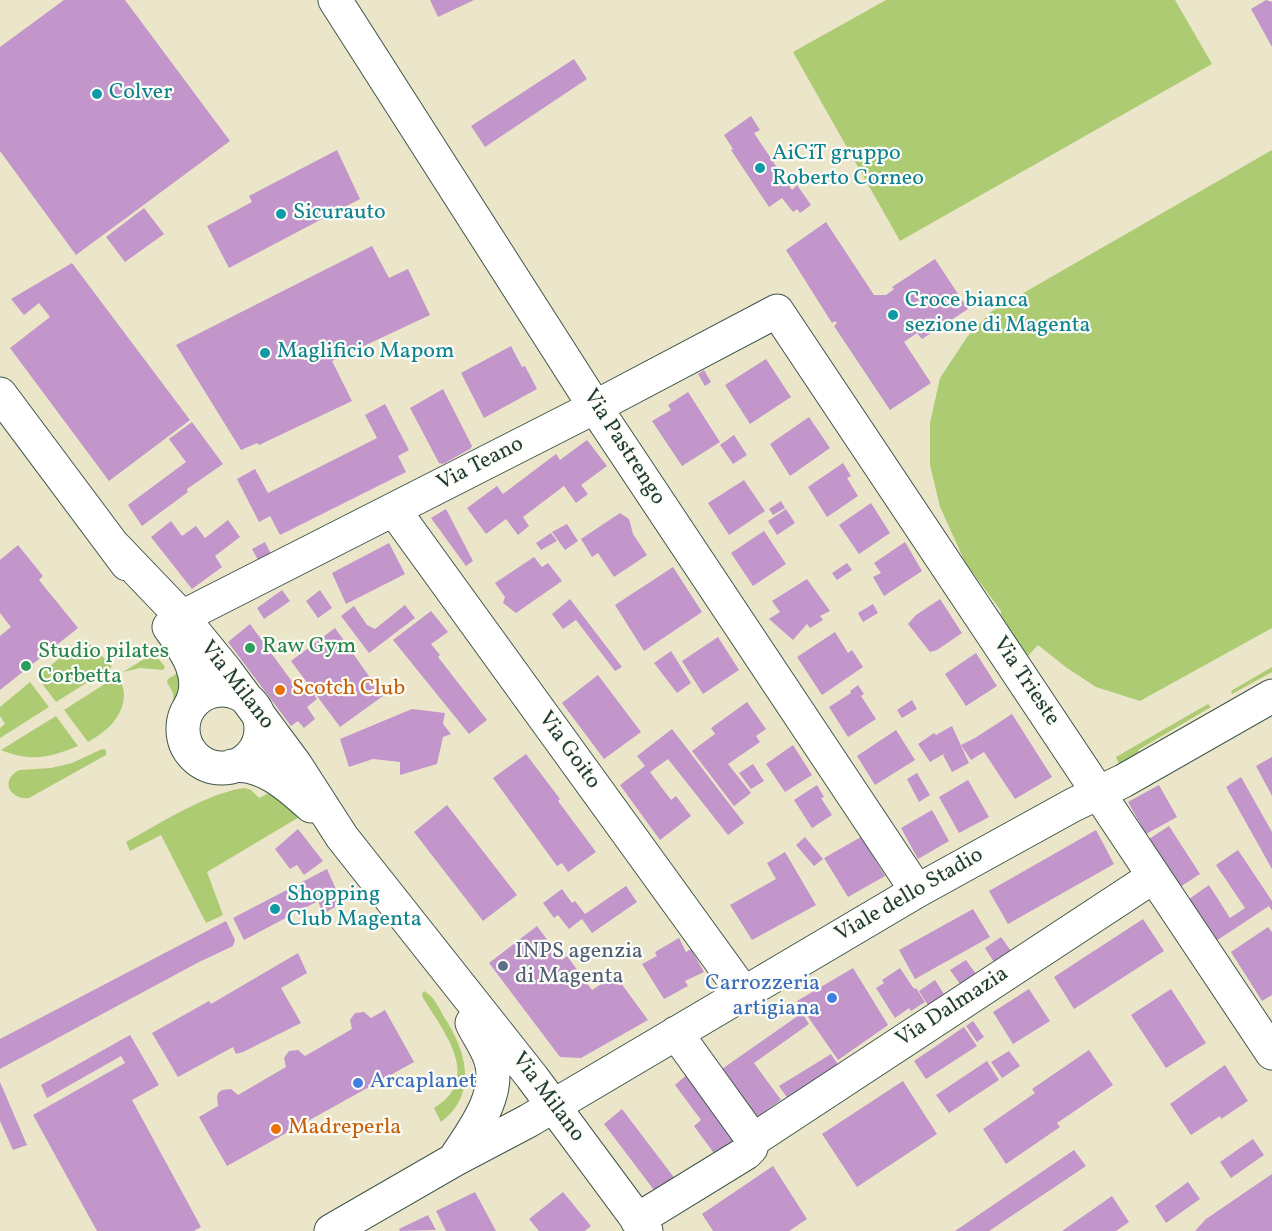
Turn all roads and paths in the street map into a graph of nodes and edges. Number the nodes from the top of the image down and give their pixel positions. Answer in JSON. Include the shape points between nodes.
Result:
{"nodes":[{"id":1,"x":335,"y":0,"type":"edge"},
{"id":2,"x":777,"y":310,"type":"joint"},
{"id":3,"x":0,"y":394,"type":"edge"},
{"id":4,"x":595,"y":407,"type":"junction"},
{"id":5,"x":394,"y":510,"type":"junction"},
{"id":6,"x":115,"y":547,"type":"junction"},
{"id":7,"x":182,"y":617,"type":"junction"},
{"id":8,"x":1272,"y":696,"type":"edge"},
{"id":9,"x":252,"y":705,"type":"junction"},
{"id":10,"x":190,"y":706,"type":"junction"},
{"id":11,"x":232,"y":766,"type":"junction"},
{"id":12,"x":1098,"y":794,"type":"junction"},
{"id":13,"x":342,"y":837,"type":"junction"},
{"id":14,"x":1153,"y":877,"type":"junction"},
{"id":15,"x":917,"y":891,"type":"junction"},
{"id":16,"x":444,"y":968,"type":"junction"},
{"id":17,"x":743,"y":992,"type":"junction"},
{"id":18,"x":676,"y":1033,"type":"junction"},
{"id":19,"x":1267,"y":1036,"type":"edge"},
{"id":20,"x":553,"y":1106,"type":"junction"},
{"id":21,"x":753,"y":1140,"type":"junction"},
{"id":22,"x":454,"y":1160,"type":"junction"},
{"id":23,"x":642,"y":1225,"type":"edge"},
{"id":24,"x":344,"y":1228,"type":"edge"}],
"edges":[{"from":1,"to":4,"type":"street","name":"Via Pastrengo"},
{"from":2,"to":4,"type":"street","name":"Via Teano"},
{"from":2,"to":12,"type":"street","name":"Via Trieste"},
{"from":3,"to":6,"type":"street","name":"Via Milano"},
{"from":4,"to":5,"type":"street","name":"Via Teano"},
{"from":4,"to":15,"type":"street","name":"Via Pastrengo"},
{"from":5,"to":7,"type":"street","name":"Via Teano"},
{"from":5,"to":17,"type":"street","name":"Via Goito"},
{"from":6,"to":7,"type":"street","name":"Via Milano"},
{"from":6,"to":10,"type":"street","name":"Via Milano","via":[[187,654],[197,684]]},
{"from":7,"to":9,"type":"street","name":"Via Milano"},
{"from":8,"to":12,"type":"street","name":"Viale dello Stadio"},
{"from":9,"to":10,"type":"street","via":[[238,694],[221,690],[204,695]]},
{"from":9,"to":11,"type":"street","via":[[260,724],[258,744],[247,759]]},
{"from":9,"to":13,"type":"street","name":"Via Milano"},
{"from":10,"to":11,"type":"street","via":[[183,729],[190,752],[206,765]]},
{"from":11,"to":13,"type":"street","name":"Via Milano","via":[[256,769],[282,782]]},
{"from":12,"to":14,"type":"street","name":"Via Trieste"},
{"from":12,"to":15,"type":"street","name":"Viale dello Stadio"},
{"from":13,"to":16,"type":"street","name":"Via Milano"},
{"from":14,"to":19,"type":"street","name":"Via Trieste"},
{"from":14,"to":21,"type":"street","name":"Via Dalmazia"},
{"from":15,"to":17,"type":"street","name":"Viale dello Stadio"},
{"from":16,"to":20,"type":"street","name":"Via Milano"},
{"from":16,"to":22,"type":"street","name":"Via Milano","via":[[493,1071],[491,1093]]},
{"from":17,"to":18,"type":"street","name":"Viale dello Stadio"},
{"from":18,"to":20,"type":"street","name":"Viale dello Stadio"},
{"from":18,"to":21,"type":"street"},
{"from":20,"to":22,"type":"street","name":"Viale dello Stadio"},
{"from":20,"to":23,"type":"street","name":"Via Milano"},
{"from":21,"to":23,"type":"street","name":"Via Dalmazia","via":[[746,1153]]},
{"from":22,"to":24,"type":"street","name":"Viale dello Stadio"}]}
